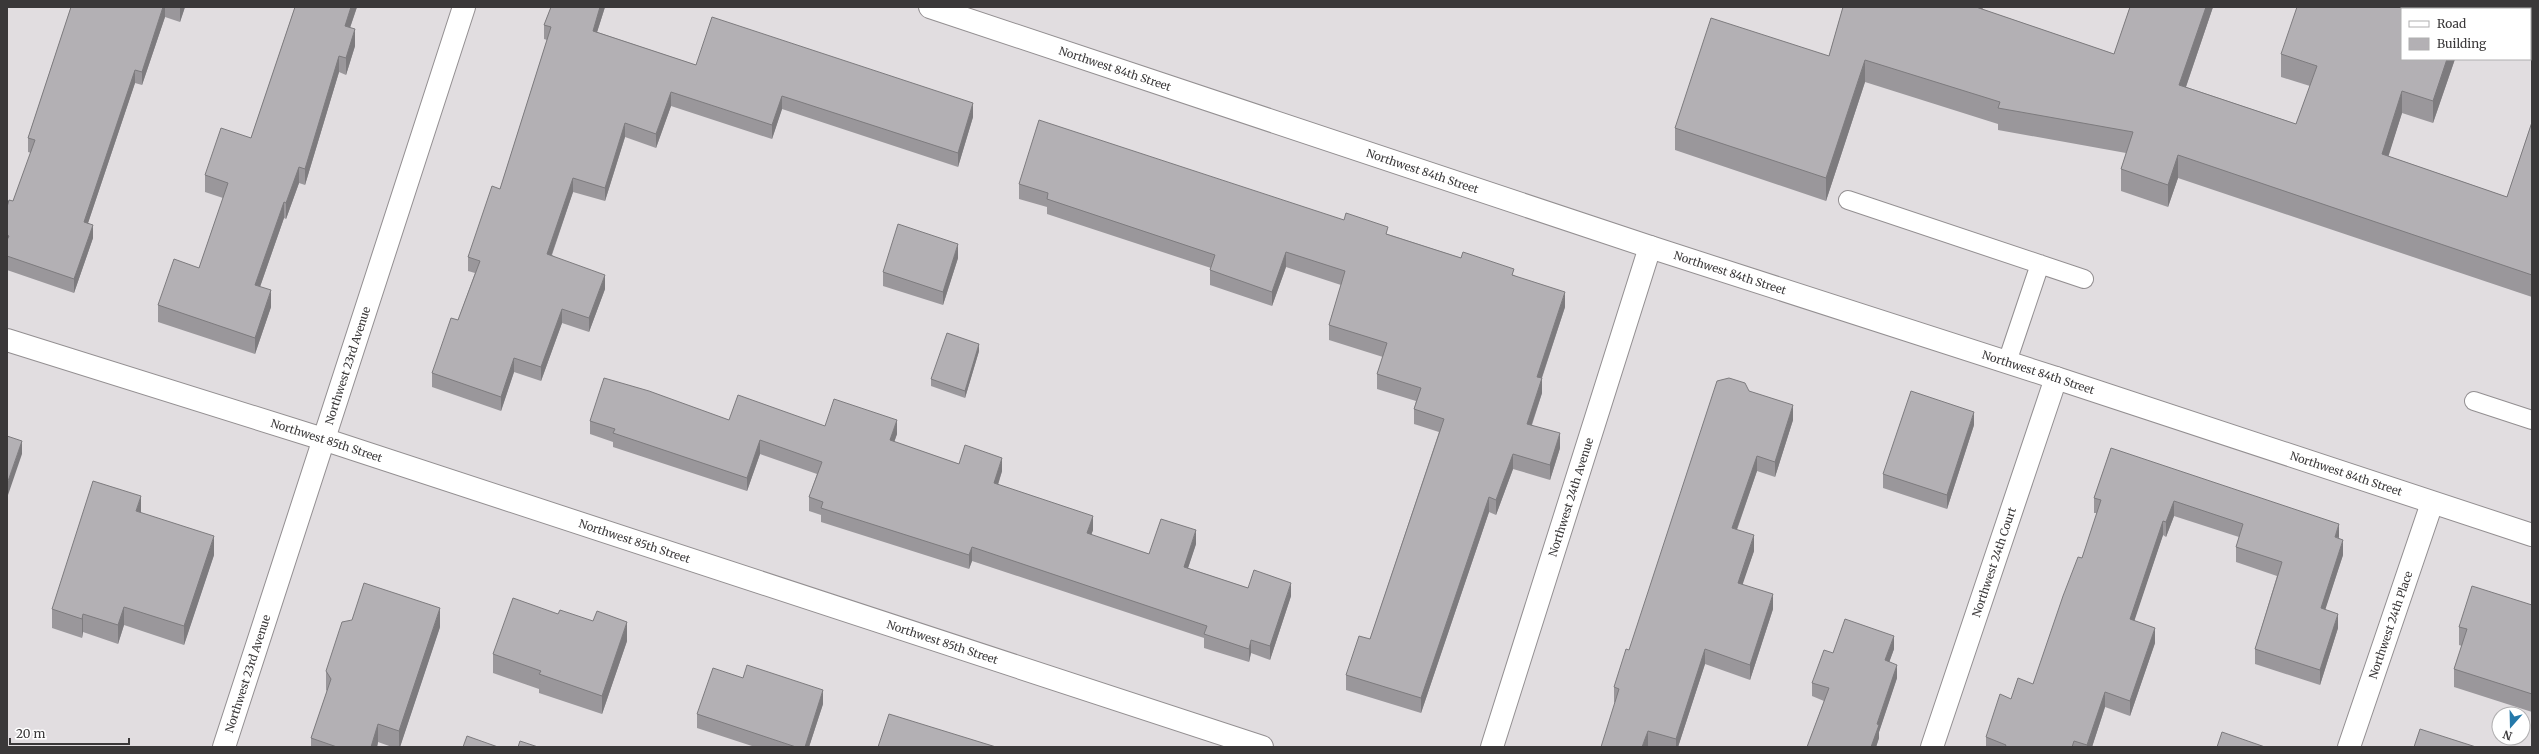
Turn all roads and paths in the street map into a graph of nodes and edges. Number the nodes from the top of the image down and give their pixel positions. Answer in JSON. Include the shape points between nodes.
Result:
{"nodes":[{"id":1,"x":464,"y":7,"type":"edge"},
{"id":2,"x":930,"y":7,"type":"edge"},
{"id":3,"x":1848,"y":200,"type":"dead end"},
{"id":4,"x":1650,"y":247,"type":"junction"},
{"id":5,"x":2040,"y":264,"type":"junction"},
{"id":6,"x":2084,"y":279,"type":"dead end"},
{"id":7,"x":7,"y":340,"type":"edge"},
{"id":8,"x":2007,"y":362,"type":"junction"},
{"id":9,"x":2056,"y":378,"type":"junction"},
{"id":10,"x":2474,"y":401,"type":"dead end"},
{"id":11,"x":2532,"y":420,"type":"edge"},
{"id":12,"x":323,"y":439,"type":"junction"},
{"id":13,"x":2432,"y":503,"type":"junction"},
{"id":14,"x":2532,"y":535,"type":"edge"},
{"id":15,"x":224,"y":747,"type":"edge"},
{"id":16,"x":1262,"y":747,"type":"edge"},
{"id":17,"x":1492,"y":747,"type":"edge"},
{"id":18,"x":1932,"y":747,"type":"edge"},
{"id":19,"x":2349,"y":747,"type":"edge"}],
"edges":[{"from":1,"to":12,"type":"street","name":"Northwest 23rd Avenue"},
{"from":2,"to":4,"type":"street","name":"Northwest 84th Street"},
{"from":3,"to":5,"type":"lane"},
{"from":4,"to":8,"type":"street","name":"Northwest 84th Street"},
{"from":4,"to":17,"type":"street","name":"Northwest 24th Avenue"},
{"from":5,"to":6,"type":"lane"},
{"from":5,"to":8,"type":"lane"},
{"from":7,"to":12,"type":"street","name":"Northwest 85th Street"},
{"from":8,"to":9,"type":"street","name":"Northwest 84th Street"},
{"from":9,"to":13,"type":"street","name":"Northwest 84th Street"},
{"from":9,"to":18,"type":"street","name":"Northwest 24th Court"},
{"from":10,"to":11,"type":"lane"},
{"from":12,"to":15,"type":"street","name":"Northwest 23rd Avenue"},
{"from":12,"to":16,"type":"street","name":"Northwest 85th Street"},
{"from":13,"to":14,"type":"street","name":"Northwest 84th Street"},
{"from":13,"to":19,"type":"street","name":"Northwest 24th Place"}]}
